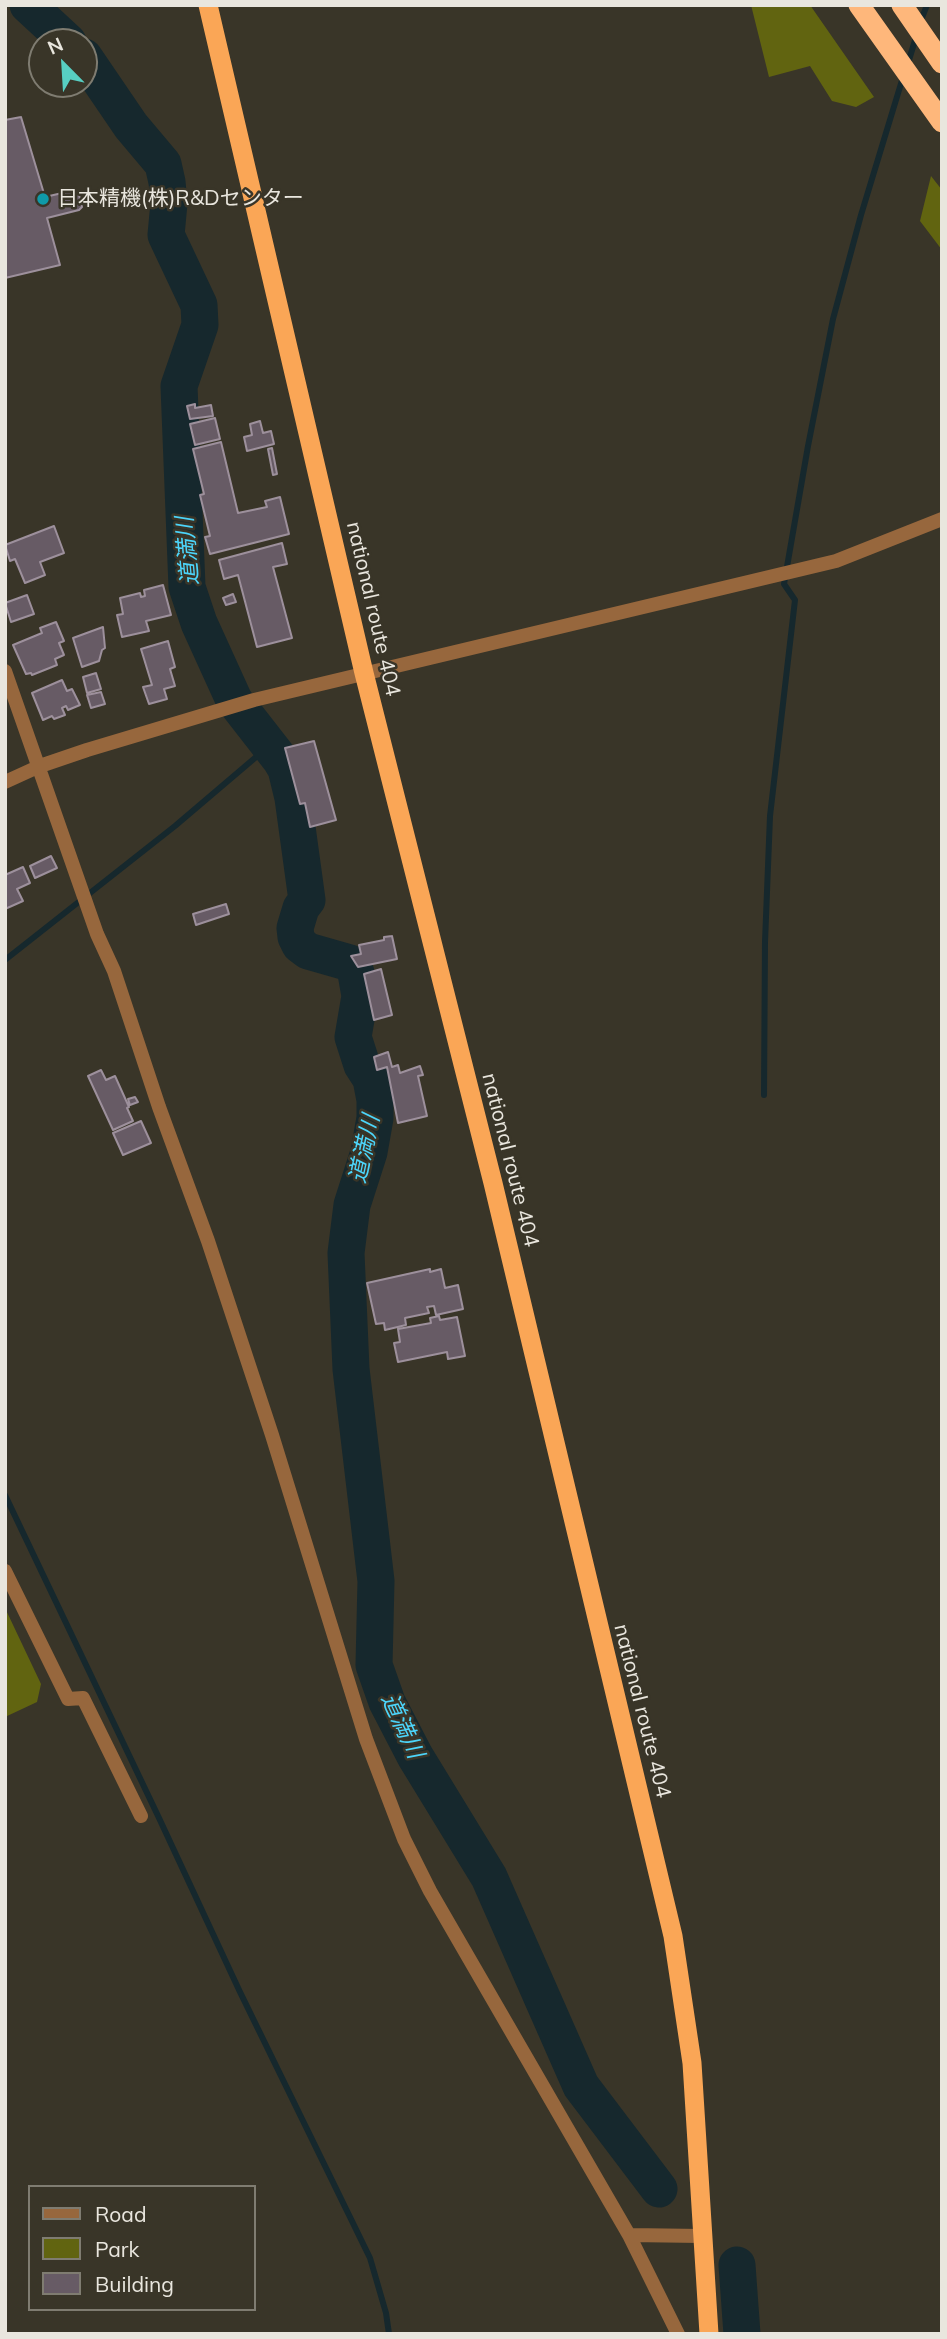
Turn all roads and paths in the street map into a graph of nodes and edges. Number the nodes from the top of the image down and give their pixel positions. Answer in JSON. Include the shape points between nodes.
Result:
{"nodes":[{"id":1,"x":208,"y":5,"type":"edge"},
{"id":2,"x":859,"y":5,"type":"edge"},
{"id":3,"x":904,"y":8,"type":"edge"},
{"id":4,"x":942,"y":63,"type":"edge"},
{"id":5,"x":942,"y":122,"type":"edge"},
{"id":6,"x":942,"y":519,"type":"edge"},
{"id":7,"x":5,"y":671,"type":"edge"},
{"id":8,"x":364,"y":673,"type":"junction"},
{"id":9,"x":40,"y":766,"type":"junction"},
{"id":10,"x":5,"y":782,"type":"edge"},
{"id":11,"x":5,"y":1571,"type":"edge"},
{"id":12,"x":141,"y":1816,"type":"dead end"},
{"id":13,"x":629,"y":2235,"type":"junction"},
{"id":14,"x":702,"y":2236,"type":"junction"},
{"id":15,"x":678,"y":2334,"type":"edge"},
{"id":16,"x":709,"y":2334,"type":"edge"}],
"edges":[{"from":1,"to":8,"type":"highway","name":"national route 404"},
{"from":2,"to":5,"type":"highway"},
{"from":3,"to":4,"type":"highway"},
{"from":6,"to":8,"type":"street","via":[[836,561]]},
{"from":7,"to":9,"type":"street"},
{"from":8,"to":9,"type":"street","via":[[254,700]]},
{"from":8,"to":14,"type":"highway","name":"national route 404","via":[[493,1183],[673,1936],[692,2063]]},
{"from":9,"to":10,"type":"street"},
{"from":9,"to":13,"type":"street","via":[[213,1254],[366,1740],[394,1815],[430,1891]]},
{"from":11,"to":12,"type":"street","via":[[68,1699],[83,1698]]},
{"from":13,"to":14,"type":"street"},
{"from":13,"to":15,"type":"street"},
{"from":14,"to":16,"type":"highway","name":"national route 404"}]}
